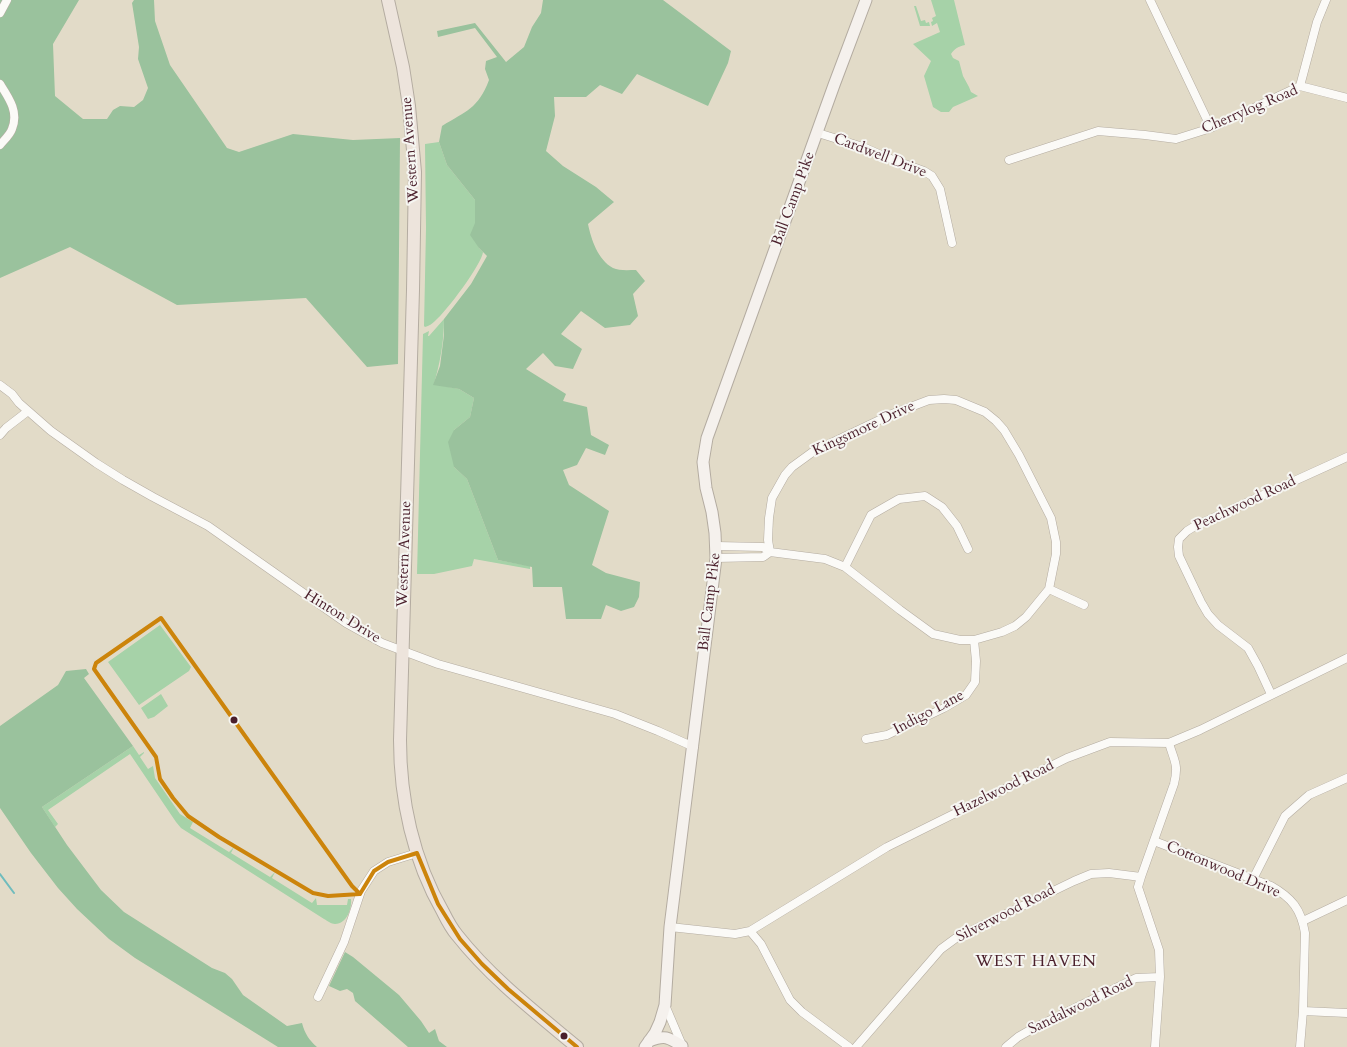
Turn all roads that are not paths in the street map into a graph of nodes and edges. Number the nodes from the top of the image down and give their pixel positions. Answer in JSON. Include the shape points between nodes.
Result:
{"nodes":[{"id":1,"x":7,"y":0,"type":"edge"},
{"id":2,"x":388,"y":0,"type":"edge"},
{"id":3,"x":866,"y":0,"type":"edge"},
{"id":4,"x":1150,"y":0,"type":"edge"},
{"id":5,"x":1326,"y":0,"type":"edge"},
{"id":6,"x":0,"y":13,"type":"edge"},
{"id":7,"x":0,"y":84,"type":"edge"},
{"id":8,"x":1300,"y":86,"type":"junction"},
{"id":9,"x":1347,"y":98,"type":"edge"},
{"id":10,"x":1212,"y":128,"type":"junction"},
{"id":11,"x":818,"y":134,"type":"junction"},
{"id":12,"x":0,"y":145,"type":"edge"},
{"id":13,"x":1008,"y":160,"type":"dead end"},
{"id":14,"x":952,"y":243,"type":"dead end"},
{"id":15,"x":0,"y":385,"type":"edge"},
{"id":16,"x":28,"y":411,"type":"junction"},
{"id":17,"x":0,"y":435,"type":"edge"},
{"id":18,"x":1347,"y":457,"type":"edge"},
{"id":19,"x":717,"y":546,"type":"junction"},
{"id":20,"x":968,"y":549,"type":"dead end"},
{"id":21,"x":770,"y":552,"type":"junction"},
{"id":22,"x":716,"y":558,"type":"junction"},
{"id":23,"x":845,"y":567,"type":"junction"},
{"id":24,"x":1050,"y":589,"type":"junction"},
{"id":25,"x":1084,"y":605,"type":"dead end"},
{"id":26,"x":974,"y":640,"type":"junction"},
{"id":27,"x":403,"y":652,"type":"junction"},
{"id":28,"x":1347,"y":658,"type":"edge"},
{"id":29,"x":1271,"y":694,"type":"junction"},
{"id":30,"x":866,"y":739,"type":"dead end"},
{"id":31,"x":1169,"y":742,"type":"junction"},
{"id":32,"x":694,"y":748,"type":"junction"},
{"id":33,"x":1347,"y":778,"type":"edge"},
{"id":34,"x":1154,"y":841,"type":"junction"},
{"id":35,"x":417,"y":853,"type":"junction"},
{"id":36,"x":1141,"y":876,"type":"junction"},
{"id":37,"x":1253,"y":879,"type":"junction"},
{"id":38,"x":1347,"y":900,"type":"edge"},
{"id":39,"x":1303,"y":921,"type":"junction"},
{"id":40,"x":670,"y":927,"type":"junction"},
{"id":41,"x":750,"y":931,"type":"junction"},
{"id":42,"x":1160,"y":977,"type":"junction"},
{"id":43,"x":318,"y":997,"type":"dead end"},
{"id":44,"x":664,"y":1005,"type":"junction"},
{"id":45,"x":1303,"y":1011,"type":"junction"},
{"id":46,"x":1347,"y":1013,"type":"edge"},
{"id":47,"x":647,"y":1044,"type":"edge"},
{"id":48,"x":682,"y":1046,"type":"edge"},
{"id":49,"x":577,"y":1047,"type":"edge"},
{"id":50,"x":849,"y":1047,"type":"edge"},
{"id":51,"x":856,"y":1047,"type":"edge"},
{"id":52,"x":1006,"y":1047,"type":"edge"},
{"id":53,"x":1155,"y":1047,"type":"edge"},
{"id":54,"x":1300,"y":1047,"type":"edge"}],
"edges":[{"from":1,"to":6,"type":"street"},
{"from":2,"to":27,"type":"main road","name":"Western Avenue","via":[[404,67],[415,172]]},
{"from":3,"to":11,"type":"street","name":"Ball Camp Pike"},
{"from":4,"to":10,"type":"street"},
{"from":5,"to":8,"type":"street"},
{"from":7,"to":12,"type":"street","via":[[15,114],[12,130]]},
{"from":8,"to":9,"type":"street","name":"Cherrylog Road"},
{"from":8,"to":10,"type":"street","name":"Cherrylog Road"},
{"from":10,"to":13,"type":"street","name":"Cherrylog Road","via":[[1176,139],[1098,131]]},
{"from":11,"to":14,"type":"street","name":"Cardwell Drive","via":[[863,147],[932,176],[940,189]]},
{"from":11,"to":19,"type":"street","name":"Ball Camp Pike","via":[[707,438],[703,462]]},
{"from":15,"to":16,"type":"street","name":"Hinton Drive"},
{"from":16,"to":17,"type":"street"},
{"from":16,"to":27,"type":"street","name":"Hinton Drive","via":[[51,431],[123,480],[208,526],[346,623]]},
{"from":18,"to":29,"type":"street","name":"Peachwood Road","via":[[1195,526],[1179,538],[1179,556],[1204,608],[1218,625],[1248,648]]},
{"from":19,"to":21,"type":"street","via":[[763,547]]},
{"from":19,"to":22,"type":"street","name":"Ball Camp Pike"},
{"from":20,"to":23,"type":"street","via":[[942,506],[925,496],[899,499],[871,515]]},
{"from":21,"to":22,"type":"street","via":[[763,557]]},
{"from":21,"to":23,"type":"street","via":[[825,559]]},
{"from":21,"to":24,"type":"street","name":"Kingsmore Drive","via":[[772,498],[792,467],[814,451],[914,405],[929,400],[956,400],[985,412],[1004,430],[1051,518],[1056,554]]},
{"from":22,"to":32,"type":"street","name":"Ball Camp Pike"},
{"from":23,"to":26,"type":"street","via":[[933,634]]},
{"from":24,"to":25,"type":"street"},
{"from":24,"to":26,"type":"street","via":[[1015,626]]},
{"from":26,"to":30,"type":"street","name":"Indigo Lane","via":[[975,682],[966,695],[887,735]]},
{"from":27,"to":32,"type":"street","name":"Hinton Drive","via":[[615,714]]},
{"from":27,"to":35,"type":"main road","name":"Western Avenue","via":[[401,776]]},
{"from":28,"to":29,"type":"street","name":"Hazelwood Road"},
{"from":29,"to":31,"type":"street","name":"Hazelwood Road"},
{"from":31,"to":34,"type":"street","via":[[1177,774]]},
{"from":31,"to":41,"type":"street","name":"Hazelwood Road","via":[[1110,742],[1067,758],[887,847]]},
{"from":32,"to":40,"type":"street","name":"Ball Camp Pike"},
{"from":33,"to":37,"type":"street","via":[[1309,795],[1285,816]]},
{"from":34,"to":36,"type":"street"},
{"from":34,"to":37,"type":"street","name":"Cottonwood Drive"},
{"from":35,"to":43,"type":"street","via":[[374,870],[361,891],[344,942]]},
{"from":35,"to":49,"type":"main road","name":"Western Avenue","via":[[436,900],[456,934],[496,978]]},
{"from":36,"to":42,"type":"street","via":[[1138,887],[1159,950]]},
{"from":36,"to":51,"type":"street","name":"Silverwood Road","via":[[1091,874],[956,938],[941,949]]},
{"from":37,"to":39,"type":"street","name":"Cottonwood Drive","via":[[1281,892],[1298,909]]},
{"from":38,"to":39,"type":"street"},
{"from":39,"to":45,"type":"street","name":"Cottonwood Drive"},
{"from":40,"to":41,"type":"street","name":"Hazelwood Road","via":[[735,934]]},
{"from":40,"to":44,"type":"street","name":"Ball Camp Pike"},
{"from":41,"to":50,"type":"street","via":[[761,944],[790,1000]]},
{"from":42,"to":52,"type":"street","name":"Sandalwood Road","via":[[1136,978],[1032,1028]]},
{"from":42,"to":53,"type":"street"},
{"from":44,"to":47,"type":"street","via":[[660,1022]]},
{"from":44,"to":48,"type":"street","name":"Ball Camp Pike"},
{"from":45,"to":46,"type":"street"},
{"from":45,"to":54,"type":"street","name":"Cottonwood Drive"},
{"from":47,"to":48,"type":"street","via":[[664,1037]]}]}
